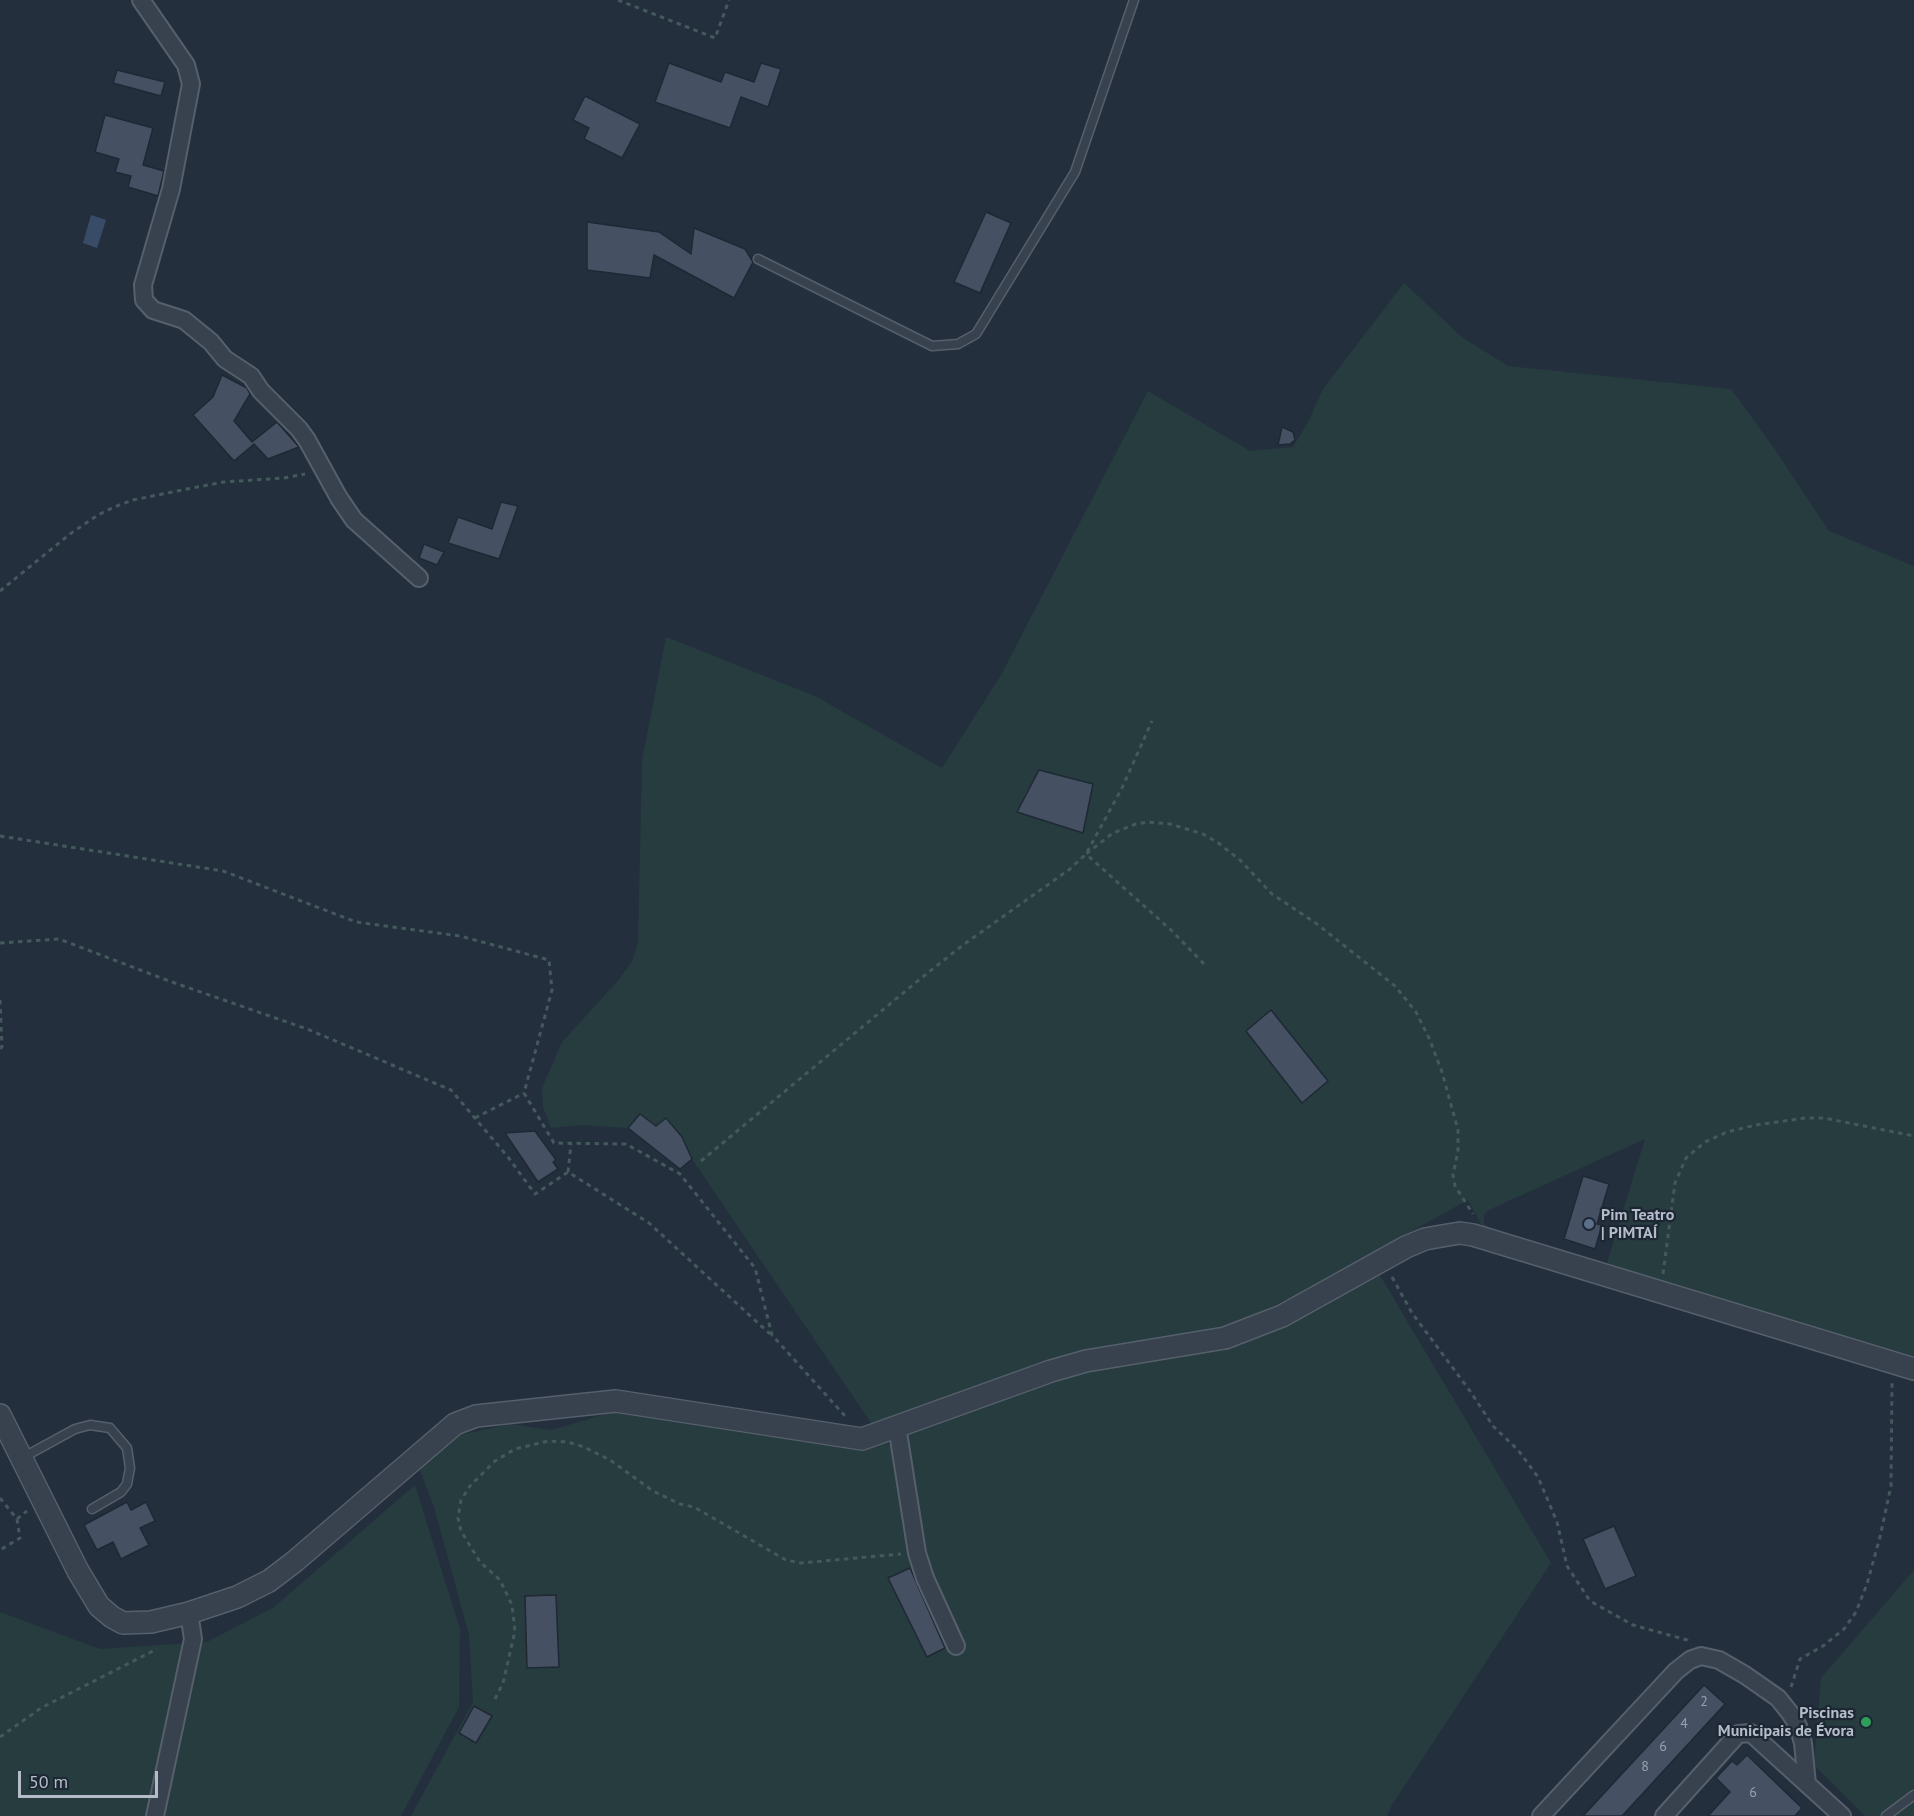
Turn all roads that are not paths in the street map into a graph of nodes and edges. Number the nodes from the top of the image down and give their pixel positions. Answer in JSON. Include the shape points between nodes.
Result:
{"nodes":[{"id":1,"x":141,"y":0,"type":"edge"},
{"id":2,"x":1134,"y":0,"type":"edge"},
{"id":3,"x":758,"y":259,"type":"dead end"},
{"id":4,"x":419,"y":578,"type":"dead end"},
{"id":5,"x":1914,"y":1369,"type":"edge"},
{"id":6,"x":0,"y":1415,"type":"edge"},
{"id":7,"x":897,"y":1426,"type":"junction"},
{"id":8,"x":21,"y":1458,"type":"junction"},
{"id":9,"x":92,"y":1509,"type":"dead end"},
{"id":10,"x":189,"y":1613,"type":"junction"},
{"id":11,"x":956,"y":1646,"type":"dead end"},
{"id":12,"x":1807,"y":1784,"type":"junction"},
{"id":13,"x":1914,"y":1795,"type":"edge"},
{"id":14,"x":155,"y":1816,"type":"edge"},
{"id":15,"x":1541,"y":1816,"type":"edge"},
{"id":16,"x":1664,"y":1816,"type":"edge"},
{"id":17,"x":1842,"y":1816,"type":"edge"},
{"id":18,"x":1886,"y":1816,"type":"edge"}],
"edges":[{"from":1,"to":4,"type":"street","via":[[186,65],[191,84],[171,189],[143,285],[144,300],[153,310],[184,320],[225,359],[251,376],[299,429],[354,520]]},
{"from":2,"to":3,"type":"lane","via":[[1075,171],[976,334],[958,344],[932,346]]},
{"from":5,"to":7,"type":"street","via":[[1460,1233],[1406,1247],[1282,1316],[1225,1338],[1086,1361]]},
{"from":6,"to":8,"type":"street"},
{"from":7,"to":10,"type":"street","via":[[862,1439],[616,1401],[476,1416],[455,1424],[269,1581]]},
{"from":7,"to":11,"type":"street","via":[[917,1553]]},
{"from":8,"to":9,"type":"lane","via":[[75,1429],[90,1425],[110,1428],[127,1448],[127,1484],[121,1492]]},
{"from":8,"to":10,"type":"street","via":[[99,1606],[123,1623],[151,1622]]},
{"from":10,"to":14,"type":"street","via":[[193,1639]]},
{"from":12,"to":15,"type":"street","via":[[1801,1734],[1784,1706],[1745,1675],[1719,1660],[1701,1656],[1676,1671]]},
{"from":12,"to":16,"type":"street","via":[[1751,1733],[1738,1734]]},
{"from":12,"to":17,"type":"street"},
{"from":13,"to":18,"type":"lane"}]}
